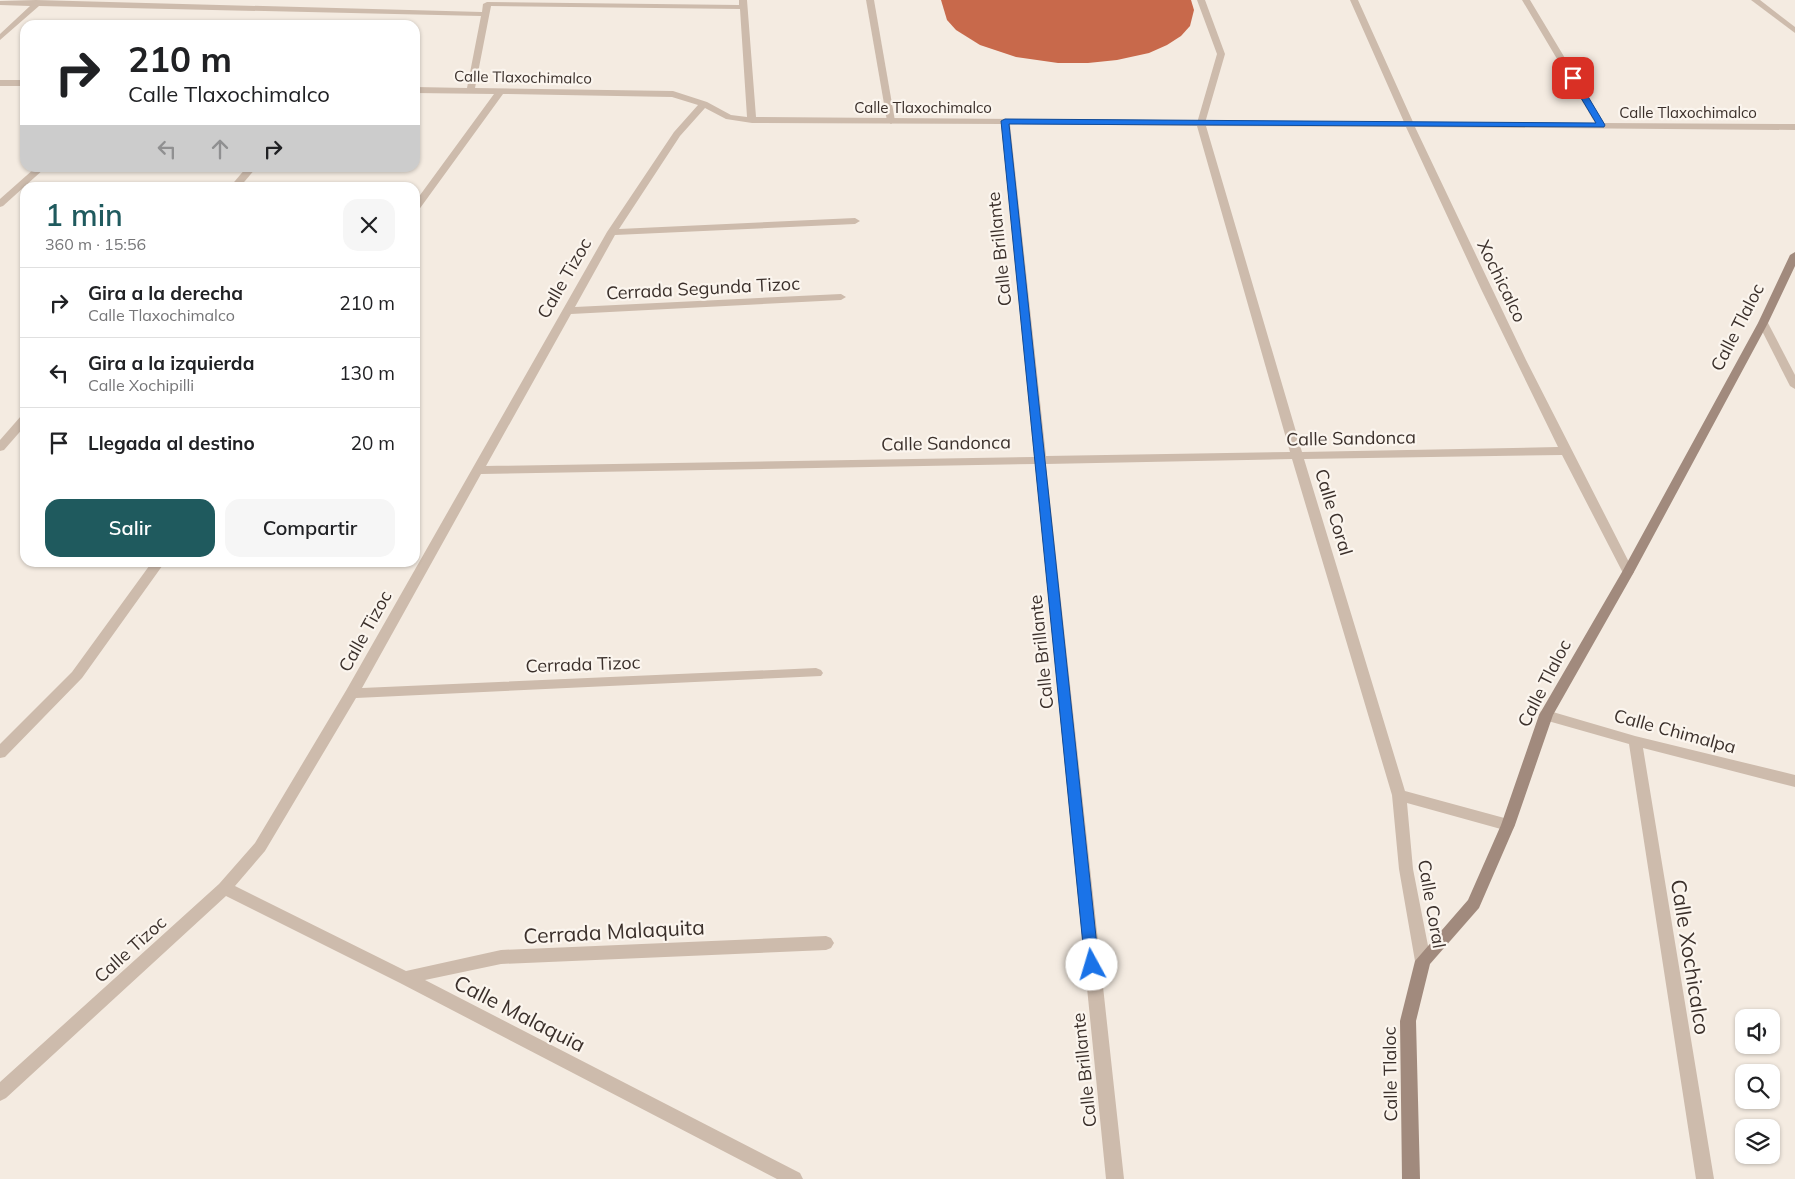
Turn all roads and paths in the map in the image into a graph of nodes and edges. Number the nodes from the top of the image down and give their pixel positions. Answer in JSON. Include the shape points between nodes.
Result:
{"nodes":[{"id":1,"x":870,"y":0,"type":"edge"},
{"id":2,"x":1200,"y":0,"type":"edge"},
{"id":3,"x":1354,"y":0,"type":"edge"},
{"id":4,"x":1526,"y":0,"type":"edge"},
{"id":5,"x":1755,"y":0,"type":"edge"},
{"id":6,"x":39,"y":2,"type":"edge"},
{"id":7,"x":488,"y":2,"type":"edge"},
{"id":8,"x":0,"y":3,"type":"edge"},
{"id":9,"x":743,"y":3,"type":"edge"},
{"id":10,"x":486,"y":14,"type":"junction"},
{"id":11,"x":1795,"y":31,"type":"edge"},
{"id":12,"x":0,"y":38,"type":"edge"},
{"id":13,"x":0,"y":83,"type":"edge"},
{"id":14,"x":20,"y":83,"type":"edge"},
{"id":15,"x":420,"y":90,"type":"edge"},
{"id":16,"x":471,"y":90,"type":"junction"},
{"id":17,"x":501,"y":90,"type":"junction"},
{"id":18,"x":704,"y":104,"type":"junction"},
{"id":19,"x":752,"y":120,"type":"junction"},
{"id":20,"x":891,"y":121,"type":"junction"},
{"id":21,"x":1005,"y":121,"type":"junction"},
{"id":22,"x":1201,"y":123,"type":"junction"},
{"id":23,"x":1408,"y":124,"type":"junction"},
{"id":24,"x":1601,"y":125,"type":"junction"},
{"id":25,"x":1795,"y":127,"type":"edge"},
{"id":26,"x":36,"y":172,"type":"edge"},
{"id":27,"x":247,"y":172,"type":"edge"},
{"id":28,"x":24,"y":182,"type":"edge"},
{"id":29,"x":238,"y":182,"type":"edge"},
{"id":30,"x":20,"y":186,"type":"edge"},
{"id":31,"x":420,"y":201,"type":"edge"},
{"id":32,"x":0,"y":204,"type":"edge"},
{"id":33,"x":855,"y":222,"type":"dead end"},
{"id":34,"x":612,"y":232,"type":"junction"},
{"id":35,"x":1795,"y":255,"type":"edge"},
{"id":36,"x":841,"y":297,"type":"dead end"},
{"id":37,"x":566,"y":311,"type":"junction"},
{"id":38,"x":1763,"y":323,"type":"junction"},
{"id":39,"x":1795,"y":386,"type":"edge"},
{"id":40,"x":20,"y":425,"type":"edge"},
{"id":41,"x":0,"y":447,"type":"edge"},
{"id":42,"x":1564,"y":451,"type":"junction"},
{"id":43,"x":1297,"y":456,"type":"junction"},
{"id":44,"x":1039,"y":459,"type":"junction"},
{"id":45,"x":478,"y":470,"type":"junction"},
{"id":46,"x":155,"y":567,"type":"edge"},
{"id":47,"x":1628,"y":572,"type":"junction"},
{"id":48,"x":816,"y":673,"type":"dead end"},
{"id":49,"x":352,"y":693,"type":"junction"},
{"id":50,"x":1546,"y":715,"type":"junction"},
{"id":51,"x":1636,"y":741,"type":"junction"},
{"id":52,"x":0,"y":753,"type":"edge"},
{"id":53,"x":1795,"y":781,"type":"edge"},
{"id":54,"x":1399,"y":795,"type":"junction"},
{"id":55,"x":1508,"y":825,"type":"junction"},
{"id":56,"x":224,"y":888,"type":"junction"},
{"id":57,"x":826,"y":942,"type":"dead end"},
{"id":58,"x":1423,"y":961,"type":"junction"},
{"id":59,"x":406,"y":978,"type":"junction"},
{"id":60,"x":0,"y":1092,"type":"edge"},
{"id":61,"x":794,"y":1179,"type":"edge"},
{"id":62,"x":1115,"y":1179,"type":"edge"},
{"id":63,"x":1411,"y":1179,"type":"edge"},
{"id":64,"x":1705,"y":1179,"type":"edge"}],
"edges":[{"from":1,"to":20,"type":"street"},
{"from":2,"to":22,"type":"street","via":[[1221,54]]},
{"from":3,"to":23,"type":"street","name":"Xochicalco"},
{"from":4,"to":24,"type":"street"},
{"from":5,"to":11,"type":"street"},
{"from":6,"to":8,"type":"street"},
{"from":6,"to":10,"type":"street"},
{"from":6,"to":12,"type":"street"},
{"from":7,"to":9,"type":"street"},
{"from":7,"to":10,"type":"street"},
{"from":9,"to":19,"type":"street"},
{"from":10,"to":16,"type":"street"},
{"from":13,"to":14,"type":"street"},
{"from":15,"to":16,"type":"street","name":"Calle Tlaxochimalco"},
{"from":16,"to":17,"type":"street","name":"Calle Tlaxochimalco"},
{"from":17,"to":18,"type":"street","name":"Calle Tlaxochimalco","via":[[673,94]]},
{"from":17,"to":31,"type":"street"},
{"from":18,"to":19,"type":"street","name":"Calle Tlaxochimalco","via":[[730,117]]},
{"from":18,"to":34,"type":"street","name":"Calle Tizoc","via":[[677,134]]},
{"from":19,"to":20,"type":"street","name":"Calle Tlaxochimalco"},
{"from":20,"to":21,"type":"street","name":"Calle Tlaxochimalco"},
{"from":21,"to":22,"type":"street","name":"Calle Tlaxochimalco"},
{"from":21,"to":44,"type":"street","name":"Calle Brillante"},
{"from":22,"to":23,"type":"street","name":"Calle Tlaxochimalco"},
{"from":22,"to":43,"type":"street","name":"Calle Coral"},
{"from":23,"to":24,"type":"street","name":"Calle Tlaxochimalco"},
{"from":23,"to":42,"type":"street","name":"Xochicalco"},
{"from":24,"to":25,"type":"street","name":"Calle Tlaxochimalco"},
{"from":26,"to":28,"type":"street"},
{"from":27,"to":29,"type":"street"},
{"from":30,"to":32,"type":"street"},
{"from":33,"to":34,"type":"street"},
{"from":34,"to":37,"type":"street","name":"Calle Tizoc"},
{"from":35,"to":38,"type":"street","name":"Calle Tlaloc"},
{"from":36,"to":37,"type":"street","name":"Cerrada Segunda Tizoc"},
{"from":37,"to":45,"type":"street","name":"Calle Tizoc"},
{"from":38,"to":39,"type":"street"},
{"from":38,"to":47,"type":"street","name":"Calle Tlaloc"},
{"from":40,"to":41,"type":"street"},
{"from":42,"to":43,"type":"street","name":"Calle Sandonca"},
{"from":42,"to":47,"type":"street","name":"Xochicalco"},
{"from":43,"to":44,"type":"street","name":"Calle Sandonca"},
{"from":43,"to":54,"type":"street","name":"Calle Coral"},
{"from":44,"to":45,"type":"street","name":"Calle Sandonca"},
{"from":44,"to":62,"type":"street","name":"Calle Brillante"},
{"from":45,"to":49,"type":"street","name":"Calle Tizoc"},
{"from":46,"to":52,"type":"street","via":[[77,675]]},
{"from":47,"to":50,"type":"street","name":"Calle Tlaloc"},
{"from":48,"to":49,"type":"street","name":"Cerrada Tizoc"},
{"from":49,"to":56,"type":"street","name":"Calle Tizoc","via":[[260,846]]},
{"from":50,"to":51,"type":"street","name":"Calle Chimalpa"},
{"from":50,"to":55,"type":"street","name":"Calle Tlaloc"},
{"from":51,"to":53,"type":"street","name":"Calle Chimalpa"},
{"from":51,"to":64,"type":"street","name":"Calle Xochicalco"},
{"from":54,"to":55,"type":"street"},
{"from":54,"to":58,"type":"street","name":"Calle Coral","via":[[1406,869]]},
{"from":55,"to":58,"type":"street","name":"Calle Tlaloc","via":[[1474,904]]},
{"from":56,"to":59,"type":"street","name":"Calle Malaquia"},
{"from":56,"to":60,"type":"street","name":"Calle Tizoc"},
{"from":57,"to":59,"type":"street","name":"Cerrada Malaquita","via":[[501,957]]},
{"from":58,"to":63,"type":"street","name":"Calle Tlaloc","via":[[1408,1021]]},
{"from":59,"to":61,"type":"street","name":"Calle Malaquia"}]}
